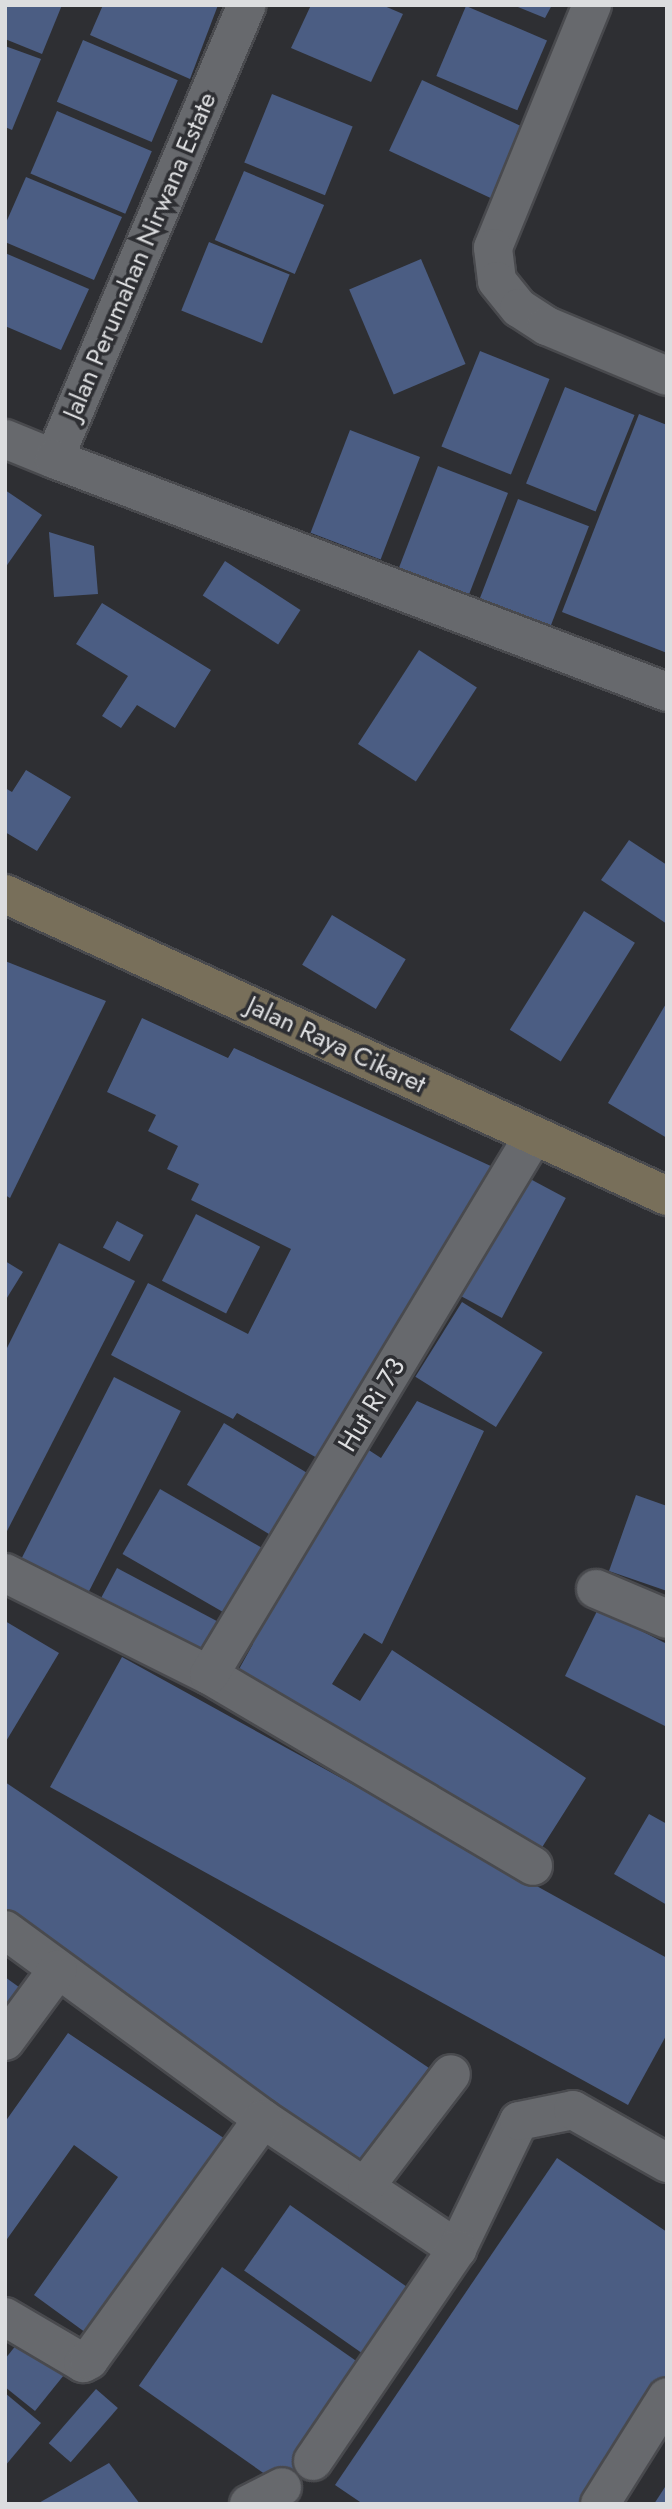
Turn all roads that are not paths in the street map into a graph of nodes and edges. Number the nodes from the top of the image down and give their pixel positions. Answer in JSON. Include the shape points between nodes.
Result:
{"nodes":[{"id":1,"x":247,"y":5,"type":"edge"},
{"id":2,"x":592,"y":5,"type":"edge"},
{"id":3,"x":667,"y":376,"type":"edge"},
{"id":4,"x":5,"y":439,"type":"edge"},
{"id":5,"x":54,"y":459,"type":"junction"},
{"id":6,"x":667,"y":692,"type":"edge"},
{"id":7,"x":5,"y":894,"type":"edge"},
{"id":8,"x":534,"y":1135,"type":"junction"},
{"id":9,"x":667,"y":1196,"type":"edge"},
{"id":10,"x":5,"y":1573,"type":"edge"},
{"id":11,"x":596,"y":1589,"type":"dead end"},
{"id":12,"x":667,"y":1619,"type":"edge"},
{"id":13,"x":209,"y":1675,"type":"junction"},
{"id":14,"x":533,"y":1866,"type":"dead end"},
{"id":15,"x":5,"y":1930,"type":"edge"},
{"id":16,"x":58,"y":1969,"type":"junction"},
{"id":17,"x":5,"y":2041,"type":"edge"},
{"id":18,"x":451,"y":2074,"type":"dead end"},
{"id":19,"x":263,"y":2119,"type":"junction"},
{"id":20,"x":667,"y":2163,"type":"edge"},
{"id":21,"x":367,"y":2185,"type":"junction"},
{"id":22,"x":457,"y":2249,"type":"junction"},
{"id":23,"x":5,"y":2317,"type":"edge"},
{"id":24,"x":667,"y":2397,"type":"edge"},
{"id":25,"x":313,"y":2461,"type":"dead end"},
{"id":26,"x":600,"y":2504,"type":"edge"}],
"edges":[{"from":1,"to":5,"type":"street","name":"Jalan Perumahan Nirwana Estate"},
{"from":2,"to":3,"type":"street","via":[[493,247],[497,281],[519,308],[547,326]]},
{"from":4,"to":5,"type":"street"},
{"from":5,"to":6,"type":"street"},
{"from":7,"to":8,"type":"main road","name":"Jalan Raya Cikaret"},
{"from":8,"to":9,"type":"main road","name":"Jalan Raya Cikaret"},
{"from":8,"to":13,"type":"street","name":"Hut Ri 73"},
{"from":10,"to":13,"type":"street"},
{"from":11,"to":12,"type":"street"},
{"from":13,"to":14,"type":"street"},
{"from":15,"to":16,"type":"street"},
{"from":16,"to":17,"type":"street"},
{"from":16,"to":19,"type":"street"},
{"from":18,"to":21,"type":"street"},
{"from":19,"to":21,"type":"street"},
{"from":19,"to":23,"type":"street","via":[[89,2360],[83,2363]]},
{"from":20,"to":22,"type":"street","via":[[573,2110],[519,2121]]},
{"from":21,"to":22,"type":"street"},
{"from":22,"to":25,"type":"street"},
{"from":24,"to":26,"type":"street"}]}
